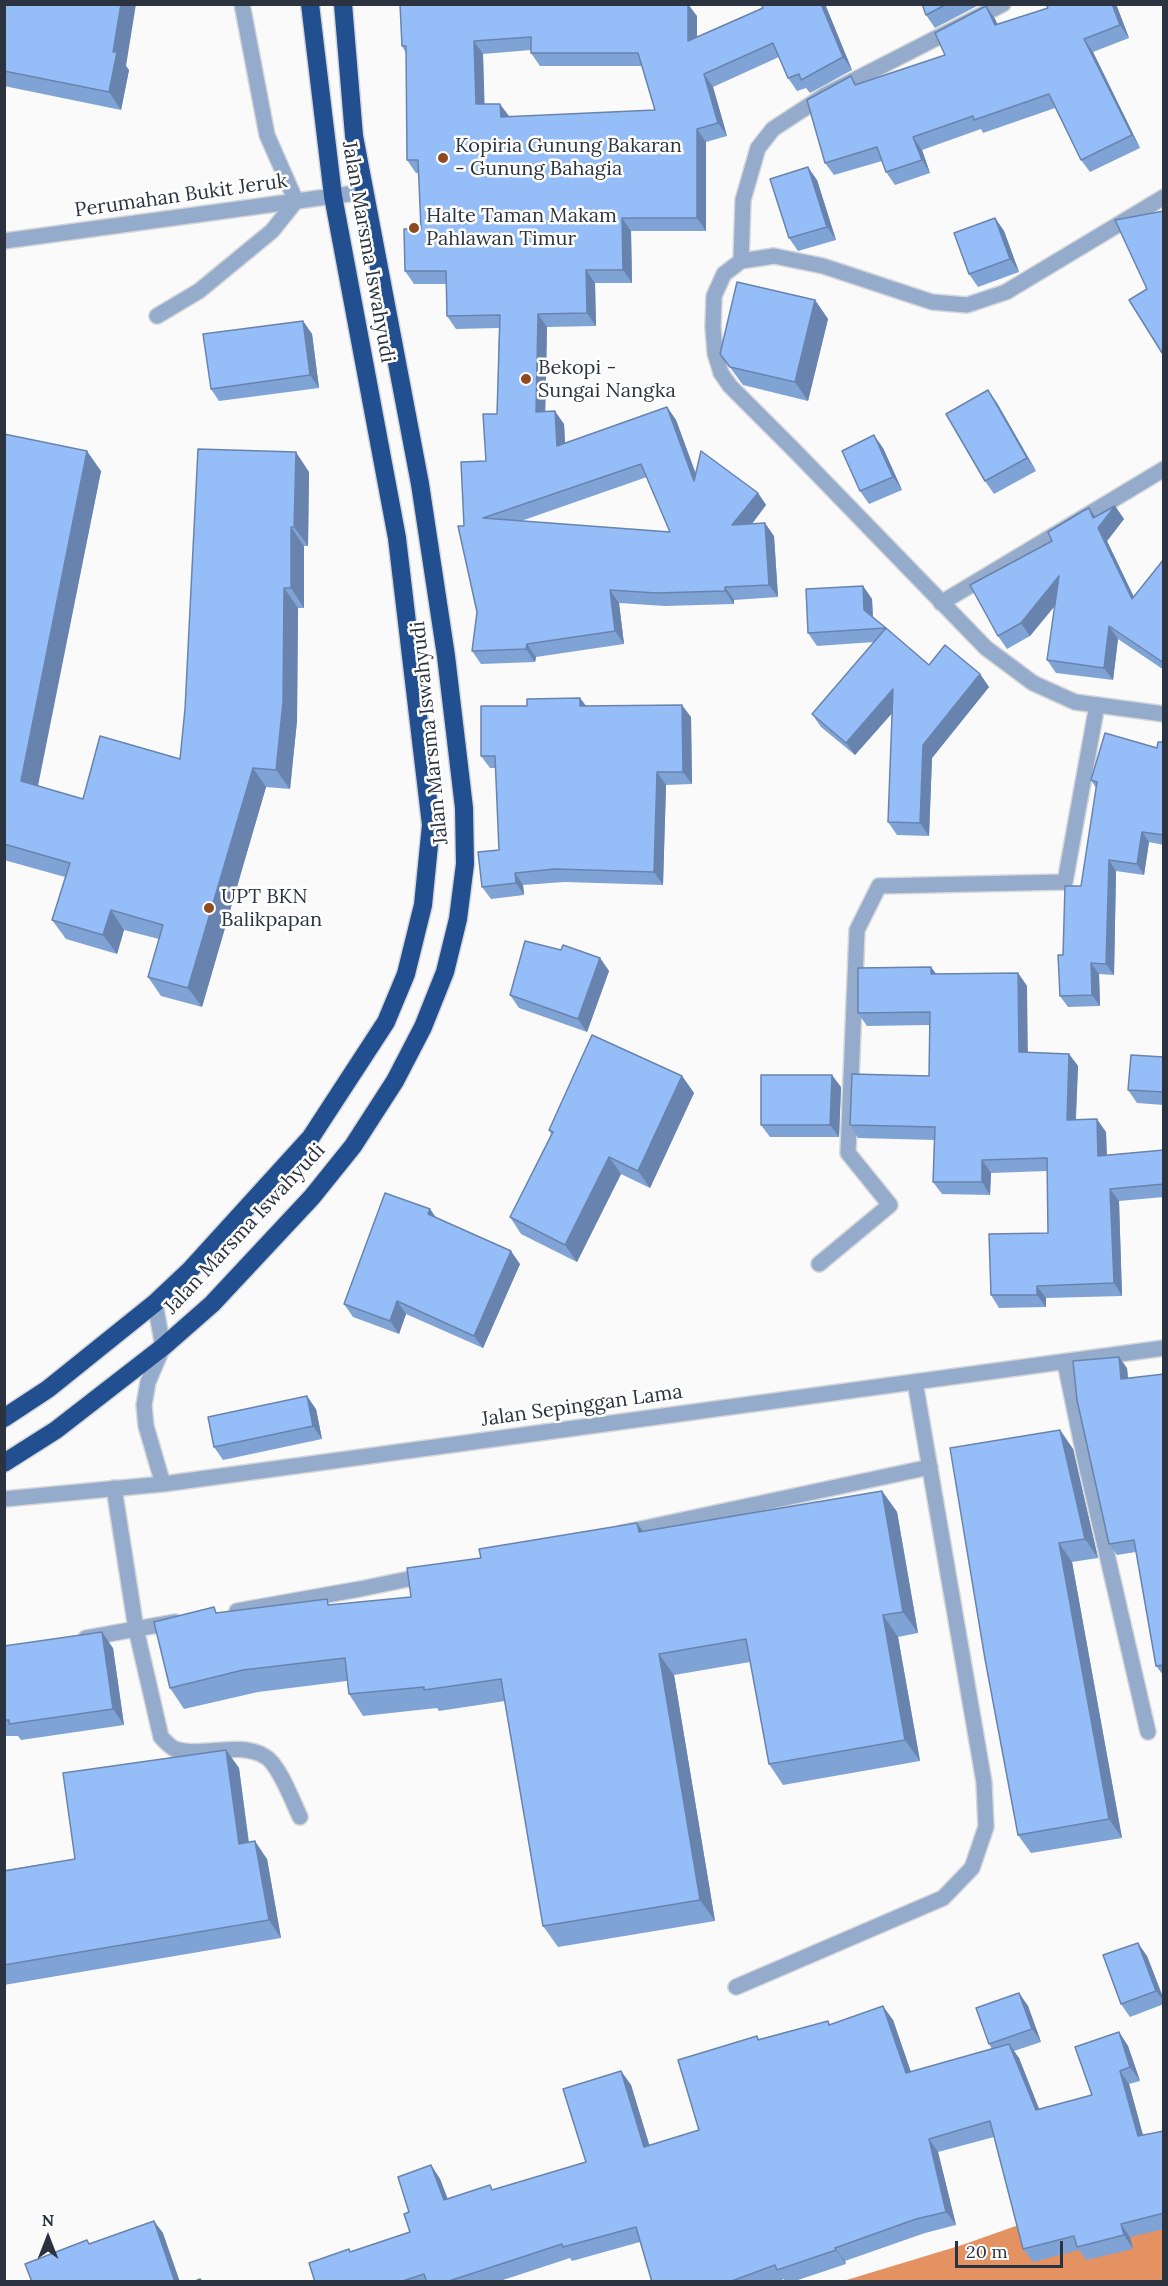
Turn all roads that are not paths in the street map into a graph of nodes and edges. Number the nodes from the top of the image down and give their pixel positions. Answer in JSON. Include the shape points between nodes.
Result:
{"nodes":[{"id":1,"x":242,"y":4,"type":"edge"},
{"id":2,"x":310,"y":4,"type":"edge"},
{"id":3,"x":343,"y":4,"type":"edge"},
{"id":4,"x":1003,"y":4,"type":"edge"},
{"id":5,"x":363,"y":192,"type":"junction"},
{"id":6,"x":333,"y":196,"type":"junction"},
{"id":7,"x":1164,"y":197,"type":"edge"},
{"id":8,"x":296,"y":201,"type":"junction"},
{"id":9,"x":4,"y":241,"type":"edge"},
{"id":10,"x":741,"y":261,"type":"junction"},
{"id":11,"x":157,"y":316,"type":"dead end"},
{"id":12,"x":1164,"y":469,"type":"edge"},
{"id":13,"x":941,"y":603,"type":"junction"},
{"id":14,"x":1097,"y":705,"type":"junction"},
{"id":15,"x":1164,"y":714,"type":"edge"},
{"id":16,"x":819,"y":1264,"type":"dead end"},
{"id":17,"x":155,"y":1303,"type":"junction"},
{"id":18,"x":163,"y":1347,"type":"junction"},
{"id":19,"x":1164,"y":1348,"type":"edge"},
{"id":20,"x":1065,"y":1363,"type":"junction"},
{"id":21,"x":915,"y":1382,"type":"junction"},
{"id":22,"x":4,"y":1418,"type":"edge"},
{"id":23,"x":4,"y":1463,"type":"edge"},
{"id":24,"x":930,"y":1467,"type":"junction"},
{"id":25,"x":163,"y":1484,"type":"junction"},
{"id":26,"x":114,"y":1488,"type":"junction"},
{"id":27,"x":4,"y":1499,"type":"edge"},
{"id":28,"x":604,"y":1537,"type":"edge"},
{"id":29,"x":442,"y":1572,"type":"edge"},
{"id":30,"x":219,"y":1614,"type":"edge"},
{"id":31,"x":195,"y":1619,"type":"edge"},
{"id":32,"x":136,"y":1629,"type":"junction"},
{"id":33,"x":73,"y":1640,"type":"edge"},
{"id":34,"x":1148,"y":1732,"type":"dead end"},
{"id":35,"x":300,"y":1817,"type":"dead end"},
{"id":36,"x":736,"y":1987,"type":"dead end"}],
"edges":[{"from":1,"to":8,"type":"street","via":[[267,135]]},
{"from":2,"to":6,"type":"highway","name":"Jalan Marsma Iswahyudi"},
{"from":3,"to":5,"type":"highway","name":"Jalan Marsma Iswahyudi","via":[[354,136]]},
{"from":4,"to":10,"type":"street","via":[[825,95],[772,129],[758,148],[744,200]]},
{"from":5,"to":6,"type":"street","name":"Perumahan Bukit Jeruk"},
{"from":5,"to":18,"type":"highway","name":"Jalan Marsma Iswahyudi","via":[[420,484],[446,656],[464,808],[465,864],[458,919],[445,972],[423,1027],[395,1081],[353,1146],[312,1197],[212,1304]]},
{"from":6,"to":8,"type":"street","name":"Perumahan Bukit Jeruk"},
{"from":6,"to":17,"type":"highway","name":"Jalan Marsma Iswahyudi","via":[[397,538],[431,825],[423,905],[406,974],[386,1022],[355,1072],[311,1137]]},
{"from":7,"to":10,"type":"street","via":[[1005,292],[967,305],[932,302],[863,278],[774,256]]},
{"from":8,"to":9,"type":"street","name":"Perumahan Bukit Jeruk"},
{"from":8,"to":11,"type":"street","via":[[272,231],[208,284]]},
{"from":10,"to":13,"type":"street","via":[[724,274],[714,296],[713,336],[721,372],[730,386]]},
{"from":12,"to":13,"type":"street"},
{"from":13,"to":14,"type":"street","via":[[986,648],[1033,683],[1075,702]]},
{"from":14,"to":15,"type":"street"},
{"from":14,"to":16,"type":"street","via":[[1065,882],[879,886],[857,930],[848,1153],[890,1205]]},
{"from":17,"to":18,"type":"street"},
{"from":17,"to":22,"type":"highway","name":"Jalan Marsma Iswahyudi"},
{"from":18,"to":23,"type":"highway","name":"Jalan Marsma Iswahyudi","via":[[56,1430]]},
{"from":18,"to":25,"type":"street","via":[[148,1382],[144,1405]]},
{"from":19,"to":20,"type":"street","name":"Jalan Sepinggan Lama"},
{"from":20,"to":21,"type":"street","name":"Jalan Sepinggan Lama"},
{"from":20,"to":34,"type":"street"},
{"from":21,"to":24,"type":"street"},
{"from":21,"to":25,"type":"street","name":"Jalan Sepinggan Lama"},
{"from":24,"to":28,"type":"street"},
{"from":24,"to":36,"type":"street","via":[[984,1782],[986,1827],[972,1868],[943,1898]]},
{"from":25,"to":26,"type":"street","name":"Jalan Sepinggan Lama"},
{"from":26,"to":27,"type":"street","name":"Jalan Sepinggan Lama"},
{"from":26,"to":32,"type":"street"},
{"from":29,"to":30,"type":"street"},
{"from":31,"to":32,"type":"street"},
{"from":32,"to":33,"type":"street"},
{"from":32,"to":35,"type":"street","via":[[161,1737],[173,1748],[193,1752],[244,1749],[267,1757]]}]}
